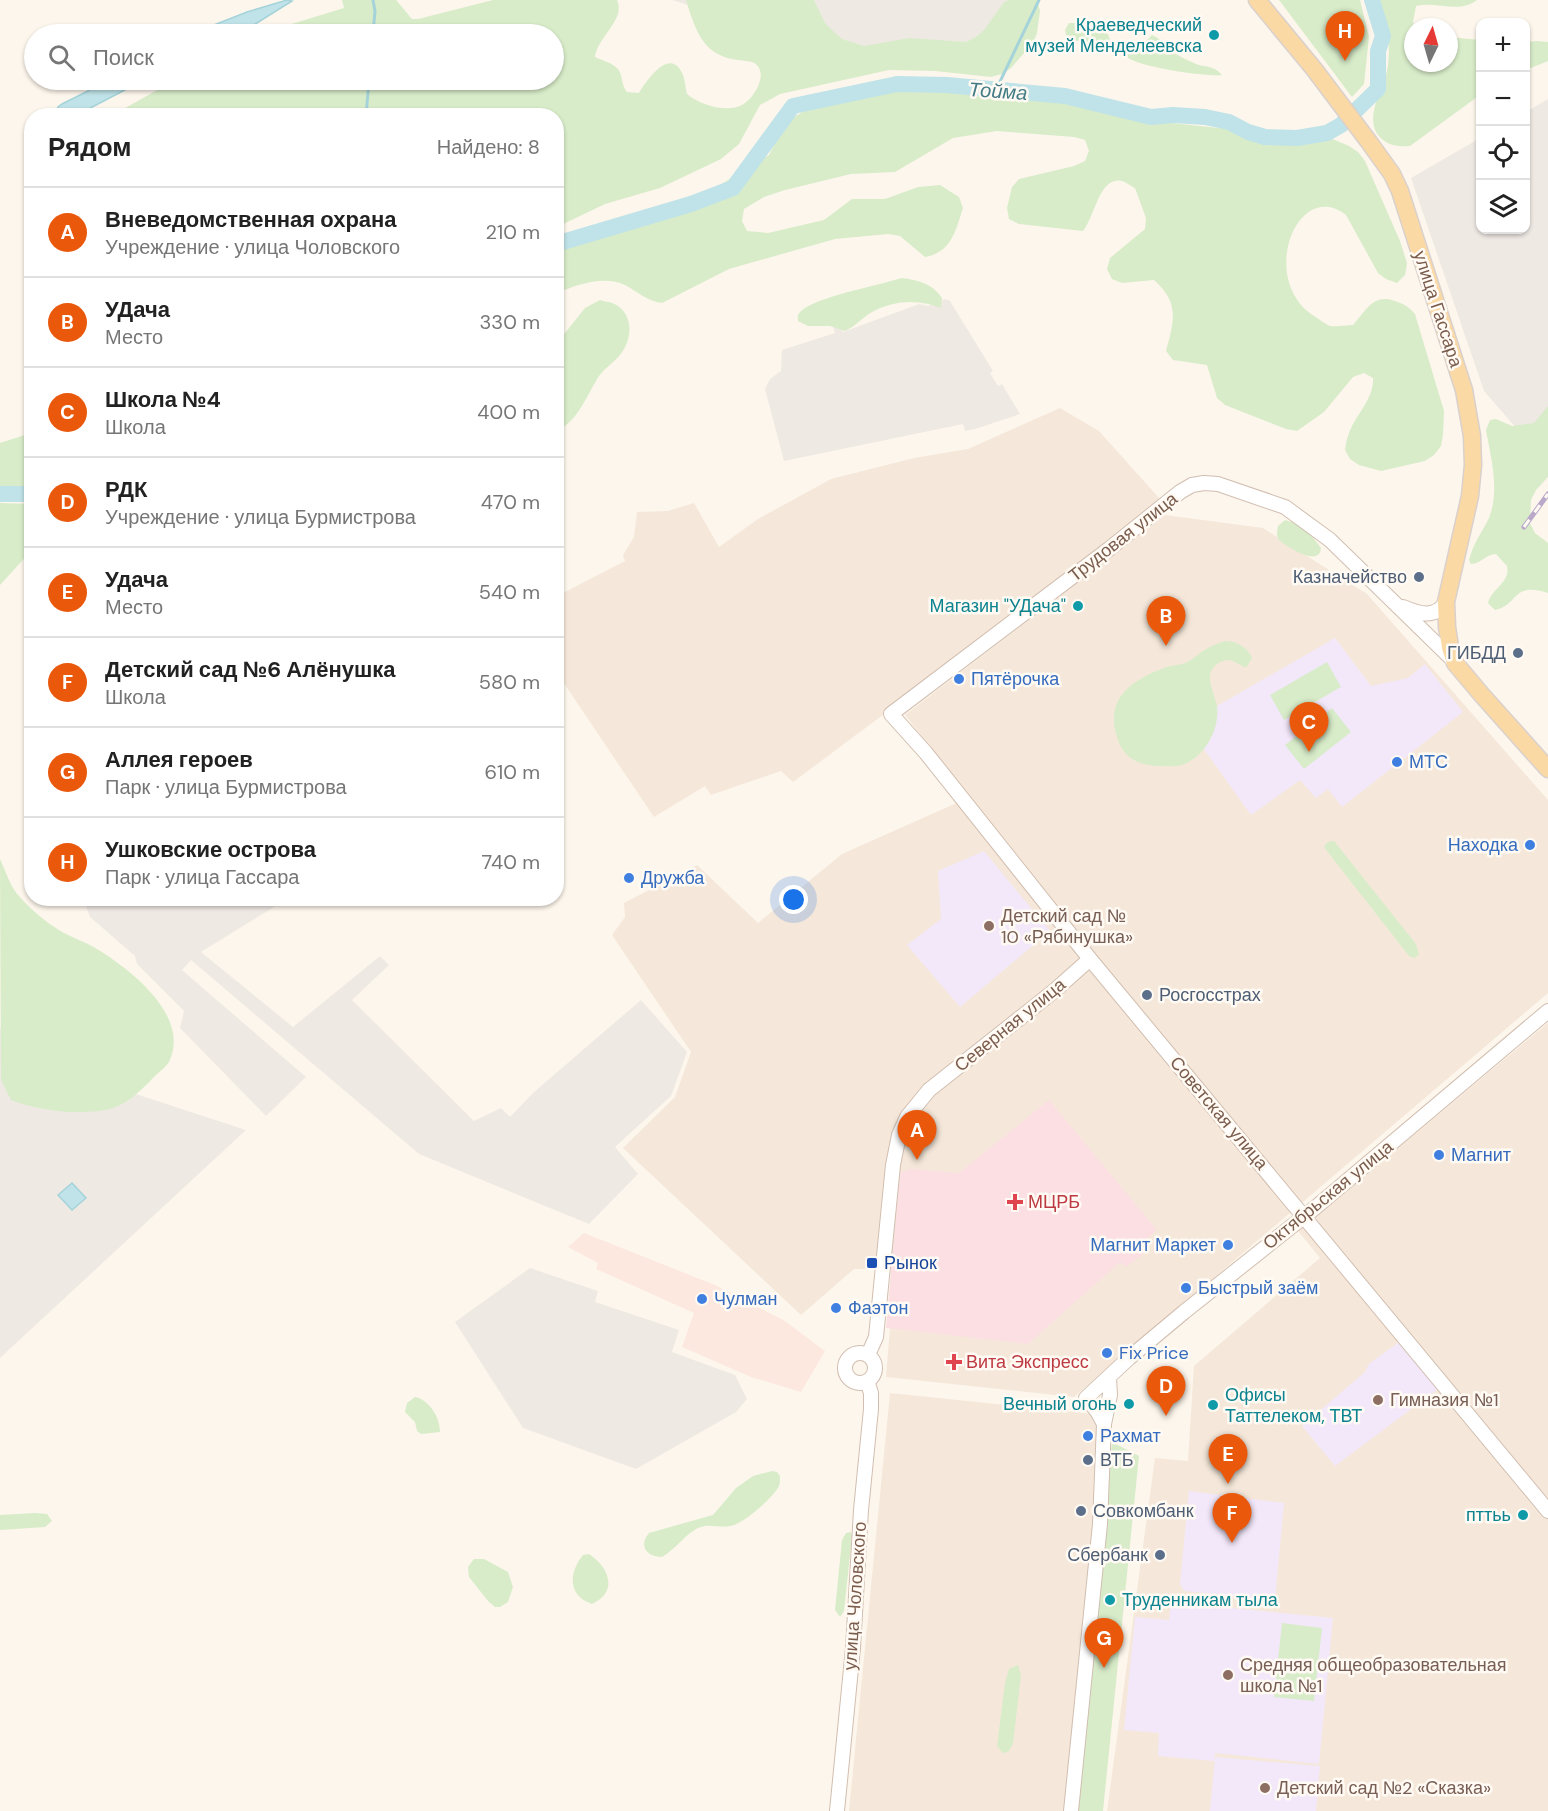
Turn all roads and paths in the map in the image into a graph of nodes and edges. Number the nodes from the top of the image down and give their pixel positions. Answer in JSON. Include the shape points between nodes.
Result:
{"nodes":[{"id":1,"x":1257,"y":0,"type":"edge"},
{"id":2,"x":1446,"y":602,"type":"junction"},
{"id":3,"x":1397,"y":605,"type":"junction"},
{"id":4,"x":1455,"y":663,"type":"junction"},
{"id":5,"x":891,"y":714,"type":"joint"},
{"id":6,"x":1548,"y":769,"type":"edge"},
{"id":7,"x":1090,"y":959,"type":"junction"},
{"id":8,"x":1548,"y":1011,"type":"edge"},
{"id":9,"x":1303,"y":1216,"type":"junction"},
{"id":10,"x":868,"y":1355,"type":"junction"},
{"id":11,"x":1108,"y":1378,"type":"junction"},
{"id":12,"x":867,"y":1382,"type":"junction"},
{"id":13,"x":1104,"y":1424,"type":"junction"},
{"id":14,"x":1548,"y":1511,"type":"edge"},
{"id":15,"x":837,"y":1811,"type":"edge"},
{"id":16,"x":1071,"y":1811,"type":"edge"}],
"edges":[{"from":1,"to":2,"type":"main road","name":"улица Гассара","via":[[1392,174],[1464,390],[1473,457],[1470,496]]},
{"from":2,"to":3,"type":"street","via":[[1429,614]]},
{"from":2,"to":4,"type":"main road","name":"улица Гассара","via":[[1446,627]]},
{"from":3,"to":4,"type":"street"},
{"from":3,"to":5,"type":"street","name":"Трудовая улица","via":[[1330,540],[1286,507],[1218,484],[1192,485]]},
{"from":4,"to":6,"type":"main road"},
{"from":5,"to":7,"type":"street","name":"Советская улица"},
{"from":7,"to":9,"type":"street","name":"Советская улица"},
{"from":7,"to":10,"type":"street","name":"Северная улица","via":[[928,1090],[907,1117],[895,1152],[877,1328]]},
{"from":8,"to":9,"type":"street","name":"Октябрьская улица"},
{"from":9,"to":11,"type":"street","name":"Октябрьская улица"},
{"from":9,"to":14,"type":"street","name":"Советская улица"},
{"from":10,"to":12,"type":"street","via":[[873,1359],[875,1372]]},
{"from":10,"to":12,"type":"street","via":[[856,1353],[845,1366],[848,1378]]},
{"from":11,"to":13,"type":"street","via":[[1110,1395]]},
{"from":11,"to":13,"type":"street","name":"Октябрьская улица","via":[[1086,1398]]},
{"from":12,"to":15,"type":"street","name":"улица Чоловского","via":[[871,1409]]},
{"from":13,"to":16,"type":"street","via":[[1100,1524]]}]}
